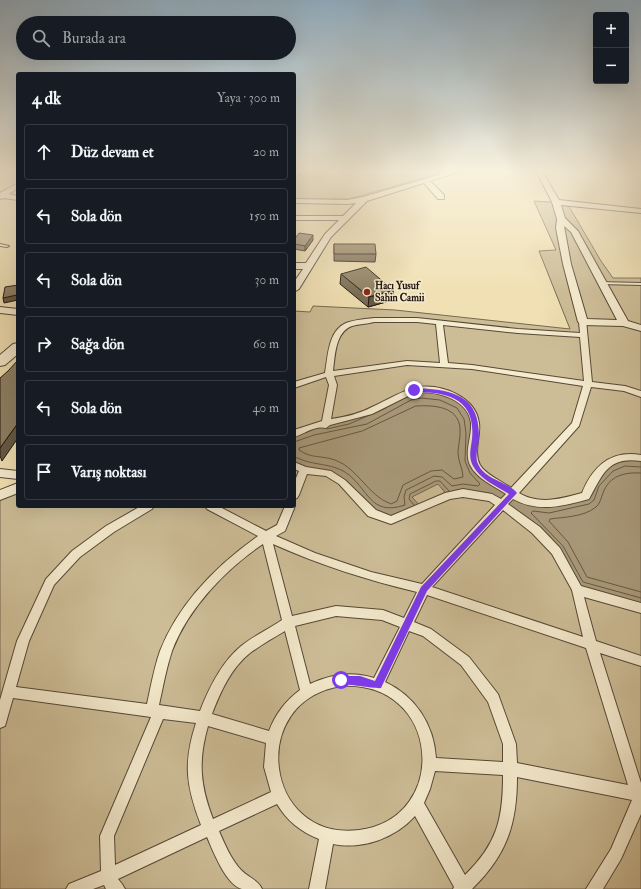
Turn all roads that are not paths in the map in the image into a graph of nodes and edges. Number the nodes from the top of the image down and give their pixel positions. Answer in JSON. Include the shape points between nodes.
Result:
{"nodes":[{"id":1,"x":351,"y":212,"type":"edge"},
{"id":2,"x":559,"y":212,"type":"edge"},
{"id":3,"x":296,"y":218,"type":"edge"},
{"id":4,"x":345,"y":218,"type":"junction"},
{"id":5,"x":561,"y":219,"type":"junction"},
{"id":6,"x":0,"y":245,"type":"edge"},
{"id":7,"x":7,"y":246,"type":"dead end"},
{"id":8,"x":296,"y":266,"type":"edge"},
{"id":9,"x":309,"y":266,"type":"junction"},
{"id":10,"x":601,"y":283,"type":"junction"},
{"id":11,"x":641,"y":284,"type":"edge"},
{"id":12,"x":296,"y":286,"type":"edge"},
{"id":13,"x":0,"y":310,"type":"edge"},
{"id":14,"x":16,"y":312,"type":"edge"},
{"id":15,"x":439,"y":322,"type":"junction"},
{"id":16,"x":582,"y":322,"type":"junction"},
{"id":17,"x":624,"y":323,"type":"junction"},
{"id":18,"x":641,"y":328,"type":"edge"},
{"id":19,"x":584,"y":335,"type":"junction"},
{"id":20,"x":16,"y":349,"type":"edge"},
{"id":21,"x":0,"y":362,"type":"edge"},
{"id":22,"x":444,"y":365,"type":"junction"},
{"id":23,"x":329,"y":374,"type":"junction"},
{"id":24,"x":296,"y":384,"type":"edge"},
{"id":25,"x":588,"y":384,"type":"junction"},
{"id":26,"x":641,"y":394,"type":"edge"},
{"id":27,"x":326,"y":425,"type":"junction"},
{"id":28,"x":296,"y":433,"type":"edge"},
{"id":29,"x":641,"y":458,"type":"edge"},
{"id":30,"x":296,"y":466,"type":"edge"},
{"id":31,"x":304,"y":470,"type":"junction"},
{"id":32,"x":1,"y":475,"type":"edge"},
{"id":33,"x":16,"y":475,"type":"edge"},
{"id":34,"x":16,"y":489,"type":"edge"},
{"id":35,"x":296,"y":490,"type":"edge"},
{"id":36,"x":514,"y":493,"type":"junction"},
{"id":37,"x":0,"y":495,"type":"edge"},
{"id":38,"x":503,"y":505,"type":"junction"},
{"id":39,"x":146,"y":508,"type":"edge"},
{"id":40,"x":214,"y":508,"type":"edge"},
{"id":41,"x":289,"y":508,"type":"edge"},
{"id":42,"x":266,"y":536,"type":"junction"},
{"id":43,"x":424,"y":589,"type":"junction"},
{"id":44,"x":577,"y":590,"type":"junction"},
{"id":45,"x":641,"y":608,"type":"edge"},
{"id":46,"x":288,"y":622,"type":"junction"},
{"id":47,"x":407,"y":622,"type":"junction"},
{"id":48,"x":591,"y":644,"type":"junction"},
{"id":49,"x":641,"y":661,"type":"edge"},
{"id":50,"x":378,"y":686,"type":"junction"},
{"id":51,"x":306,"y":691,"type":"junction"},
{"id":52,"x":9,"y":692,"type":"junction"},
{"id":53,"x":156,"y":710,"type":"junction"},
{"id":54,"x":204,"y":718,"type":"junction"},
{"id":55,"x":0,"y":722,"type":"edge"},
{"id":56,"x":273,"y":738,"type":"junction"},
{"id":57,"x":429,"y":764,"type":"junction"},
{"id":58,"x":512,"y":769,"type":"junction"},
{"id":59,"x":280,"y":795,"type":"junction"},
{"id":60,"x":640,"y":795,"type":"edge"},
{"id":61,"x":417,"y":805,"type":"junction"},
{"id":62,"x":210,"y":827,"type":"junction"},
{"id":63,"x":327,"y":835,"type":"junction"},
{"id":64,"x":110,"y":875,"type":"junction"},
{"id":65,"x":463,"y":888,"type":"edge"},
{"id":66,"x":74,"y":889,"type":"edge"},
{"id":67,"x":117,"y":889,"type":"edge"},
{"id":68,"x":254,"y":889,"type":"edge"},
{"id":69,"x":317,"y":889,"type":"edge"},
{"id":70,"x":594,"y":889,"type":"edge"}],
"edges":[{"from":1,"to":4,"type":"street"},
{"from":2,"to":5,"type":"street"},
{"from":3,"to":4,"type":"street"},
{"from":4,"to":9,"type":"street","via":[[328,236]]},
{"from":5,"to":10,"type":"street","via":[[574,231]]},
{"from":5,"to":16,"type":"street","via":[[560,228],[567,264]]},
{"from":6,"to":7,"type":"lane"},
{"from":8,"to":9,"type":"street"},
{"from":9,"to":12,"type":"street"},
{"from":10,"to":11,"type":"lane"},
{"from":10,"to":17,"type":"street"},
{"from":13,"to":14,"type":"street"},
{"from":15,"to":19,"type":"street"},
{"from":15,"to":22,"type":"street"},
{"from":15,"to":23,"type":"street","via":[[392,319],[348,324],[337,335]]},
{"from":16,"to":17,"type":"street"},
{"from":16,"to":19,"type":"street"},
{"from":17,"to":18,"type":"street"},
{"from":19,"to":25,"type":"street"},
{"from":20,"to":21,"type":"street"},
{"from":22,"to":23,"type":"street","via":[[407,363]]},
{"from":22,"to":25,"type":"street","via":[[522,373]]},
{"from":23,"to":24,"type":"street"},
{"from":23,"to":27,"type":"street","via":[[333,385]]},
{"from":25,"to":26,"type":"street"},
{"from":25,"to":36,"type":"street","via":[[576,424]]},
{"from":27,"to":28,"type":"street"},
{"from":27,"to":36,"type":"street","via":[[370,412],[414,390],[452,394],[467,404],[474,418],[476,439],[473,451],[475,464],[481,474]]},
{"from":29,"to":36,"type":"street","via":[[623,457],[607,464],[591,481],[586,496],[548,504],[527,501]]},
{"from":30,"to":31,"type":"street"},
{"from":31,"to":35,"type":"street"},
{"from":31,"to":38,"type":"street","via":[[328,473],[342,482],[372,513],[391,520],[448,496],[463,493],[492,498]]},
{"from":32,"to":33,"type":"street"},
{"from":34,"to":37,"type":"street"},
{"from":36,"to":38,"type":"street"},
{"from":38,"to":43,"type":"street"},
{"from":38,"to":44,"type":"street","via":[[536,530],[556,551]]},
{"from":39,"to":52,"type":"street","via":[[110,529],[76,554],[50,582],[23,641]]},
{"from":40,"to":42,"type":"street"},
{"from":41,"to":42,"type":"street","via":[[281,528]]},
{"from":42,"to":43,"type":"street","via":[[371,576]]},
{"from":42,"to":46,"type":"street"},
{"from":42,"to":53,"type":"street","via":[[224,569],[185,616],[170,643],[161,668]]},
{"from":43,"to":47,"type":"street"},
{"from":43,"to":48,"type":"street"},
{"from":44,"to":45,"type":"street"},
{"from":44,"to":48,"type":"street"},
{"from":46,"to":47,"type":"street","via":[[329,611],[350,611],[375,613]]},
{"from":46,"to":51,"type":"street"},
{"from":46,"to":54,"type":"street","via":[[258,639],[235,660],[221,677],[210,698]]},
{"from":47,"to":50,"type":"street"},
{"from":47,"to":58,"type":"street","via":[[430,633],[451,648],[469,664],[488,689],[498,707],[507,734]]},
{"from":48,"to":49,"type":"street"},
{"from":48,"to":60,"type":"street"},
{"from":50,"to":51,"type":"street","via":[[360,680],[341,680],[323,683]]},
{"from":50,"to":57,"type":"street","via":[[409,708],[427,743]]},
{"from":51,"to":56,"type":"street","via":[[285,711]]},
{"from":52,"to":53,"type":"street"},
{"from":52,"to":55,"type":"street"},
{"from":53,"to":54,"type":"street"},
{"from":53,"to":64,"type":"street","via":[[107,836]]},
{"from":54,"to":56,"type":"street"},
{"from":54,"to":62,"type":"street","via":[[196,747],[195,780]]},
{"from":56,"to":59,"type":"street","via":[[270,757]]},
{"from":57,"to":58,"type":"street"},
{"from":57,"to":61,"type":"street","via":[[428,778]]},
{"from":58,"to":60,"type":"street"},
{"from":58,"to":65,"type":"street","via":[[513,778],[505,829],[488,860]]},
{"from":59,"to":62,"type":"street"},
{"from":59,"to":63,"type":"street","via":[[292,812],[308,826]]},
{"from":60,"to":70,"type":"street","via":[[616,854]]},
{"from":61,"to":63,"type":"street","via":[[400,823],[378,835],[353,840]]},
{"from":61,"to":65,"type":"street"},
{"from":62,"to":64,"type":"street"},
{"from":62,"to":68,"type":"street","via":[[234,874]]},
{"from":63,"to":69,"type":"street"},
{"from":64,"to":66,"type":"street"},
{"from":64,"to":67,"type":"street","via":[[111,883]]}]}
